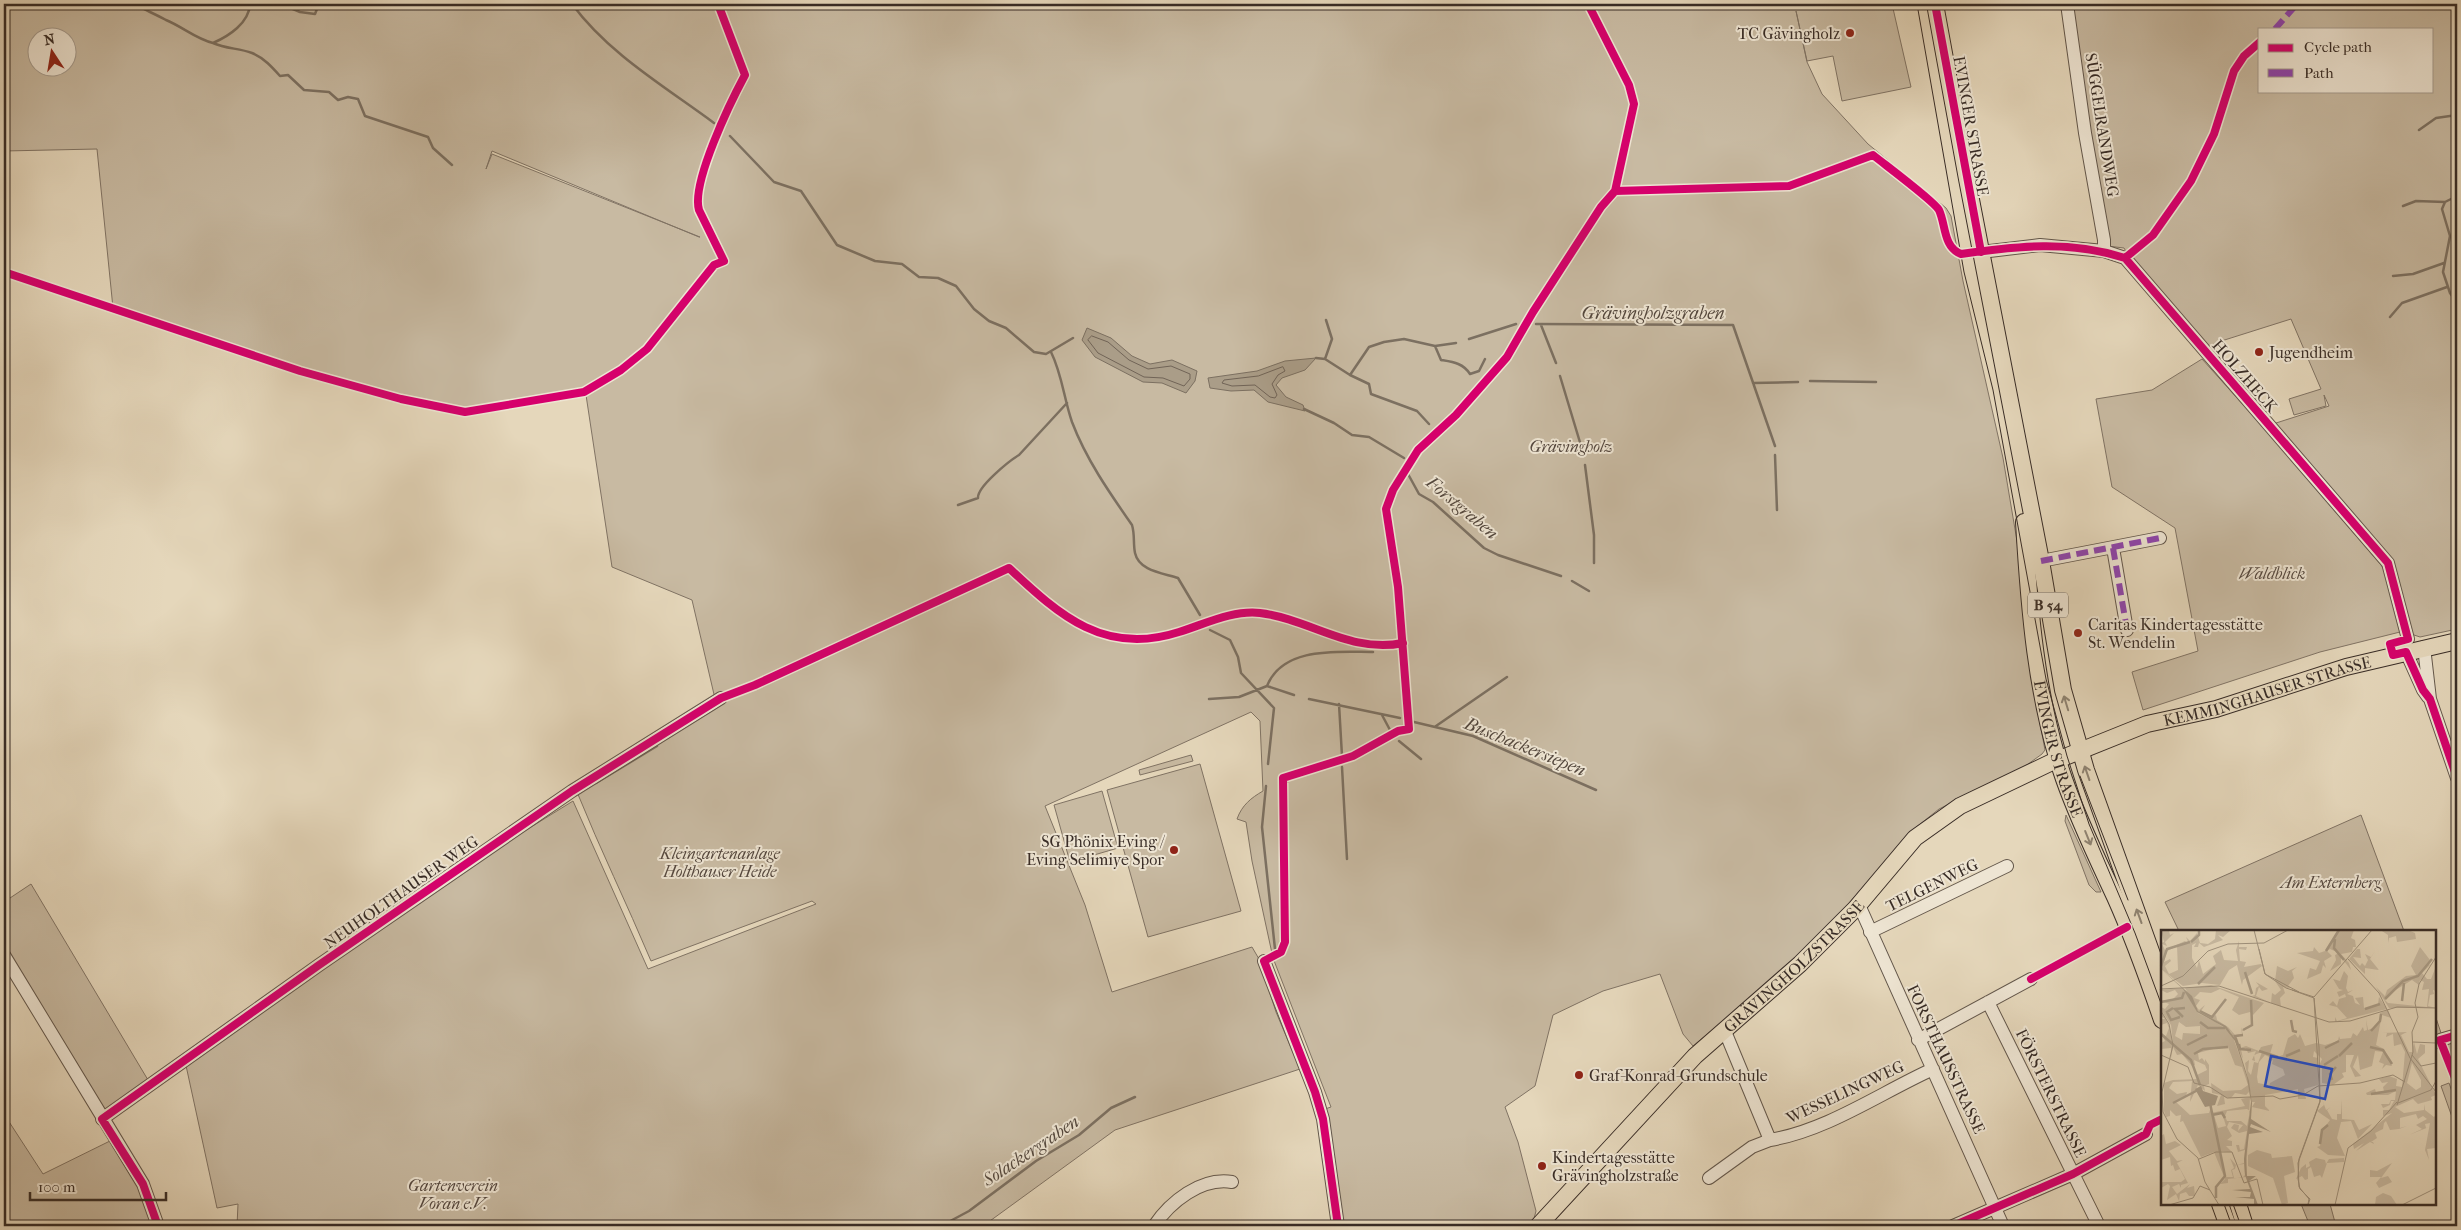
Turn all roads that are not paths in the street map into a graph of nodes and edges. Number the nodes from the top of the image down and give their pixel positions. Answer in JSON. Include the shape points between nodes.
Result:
{"nodes":[{"id":1,"x":1935,"y":4,"type":"edge"},
{"id":2,"x":2067,"y":4,"type":"edge"},
{"id":3,"x":2104,"y":251,"type":"junction"},
{"id":4,"x":1981,"y":252,"type":"junction"},
{"id":5,"x":2020,"y":460,"type":"junction"},
{"id":6,"x":2160,"y":538,"type":"dead end"},
{"id":7,"x":2113,"y":548,"type":"junction"},
{"id":8,"x":2041,"y":561,"type":"junction"},
{"id":9,"x":2127,"y":630,"type":"dead end"},
{"id":10,"x":2457,"y":641,"type":"edge"},
{"id":11,"x":2407,"y":645,"type":"junction"},
{"id":12,"x":2424,"y":648,"type":"junction"},
{"id":13,"x":722,"y":698,"type":"dead end"},
{"id":14,"x":2430,"y":699,"type":"junction"},
{"id":15,"x":2080,"y":750,"type":"junction"},
{"id":16,"x":2058,"y":759,"type":"junction"},
{"id":17,"x":2457,"y":778,"type":"edge"},
{"id":18,"x":2007,"y":866,"type":"dead end"},
{"id":19,"x":1859,"y":905,"type":"junction"},
{"id":20,"x":1870,"y":932,"type":"junction"},
{"id":21,"x":4,"y":955,"type":"edge"},
{"id":22,"x":1264,"y":961,"type":"dead end"},
{"id":23,"x":2031,"y":978,"type":"dead end"},
{"id":24,"x":2161,"y":979,"type":"edge"},
{"id":25,"x":1988,"y":1002,"type":"junction"},
{"id":26,"x":2161,"y":1017,"type":"edge"},
{"id":27,"x":1724,"y":1029,"type":"junction"},
{"id":28,"x":2457,"y":1035,"type":"edge"},
{"id":29,"x":1918,"y":1040,"type":"junction"},
{"id":30,"x":2440,"y":1040,"type":"dead end"},
{"id":31,"x":1933,"y":1069,"type":"junction"},
{"id":32,"x":102,"y":1119,"type":"junction"},
{"id":33,"x":2146,"y":1134,"type":"dead end"},
{"id":34,"x":1770,"y":1140,"type":"junction"},
{"id":35,"x":2073,"y":1174,"type":"junction"},
{"id":36,"x":1709,"y":1178,"type":"dead end"},
{"id":37,"x":1232,"y":1182,"type":"dead end"},
{"id":38,"x":2220,"y":1205,"type":"edge"},
{"id":39,"x":2238,"y":1205,"type":"edge"},
{"id":40,"x":1995,"y":1207,"type":"junction"},
{"id":41,"x":158,"y":1226,"type":"edge"},
{"id":42,"x":1154,"y":1226,"type":"edge"},
{"id":43,"x":1338,"y":1226,"type":"edge"},
{"id":44,"x":1538,"y":1226,"type":"edge"},
{"id":45,"x":1953,"y":1226,"type":"edge"},
{"id":46,"x":2003,"y":1226,"type":"edge"},
{"id":47,"x":2099,"y":1226,"type":"edge"},
{"id":48,"x":2228,"y":1226,"type":"edge"},
{"id":49,"x":2245,"y":1226,"type":"edge"}],
"edges":[{"from":1,"to":4,"type":"main road","name":"EVINGER STRASSE","number":"B 54"},
{"from":2,"to":3,"type":"street","name":"SÜGGELRANDWEG"},
{"from":3,"to":4,"type":"street","name":"HOLZHECK","via":[[2027,245]]},
{"from":3,"to":11,"type":"street","name":"HOLZHECK","via":[[2125,258],[2137,271],[2388,563]]},
{"from":4,"to":5,"type":"main road","name":"EVINGER STRASSE","number":"B 54"},
{"from":5,"to":8,"type":"main road","name":"EVINGER STRASSE","number":"B 54"},
{"from":5,"to":16,"type":"main road","name":"EVINGER STRASSE","number":"B 54","via":[[2037,654]]},
{"from":6,"to":7,"type":"street"},
{"from":7,"to":8,"type":"street"},
{"from":7,"to":9,"type":"street"},
{"from":15,"to":8,"type":"main road","name":"EVINGER STRASSE","number":"B 54","one_way":true,"via":[[2063,690]]},
{"from":10,"to":12,"type":"main road","name":"KEMMINGHAUSER STRASSE"},
{"from":11,"to":12,"type":"main road","name":"KEMMINGHAUSER STRASSE"},
{"from":11,"to":14,"type":"street","name":"HOLZHECK","via":[[2422,690]]},
{"from":11,"to":15,"type":"main road","name":"KEMMINGHAUSER STRASSE","via":[[2216,709],[2147,724]]},
{"from":12,"to":14,"type":"street"},
{"from":13,"to":32,"type":"street","name":"NEUHOLTHAUSER WEG","via":[[572,791]]},
{"from":14,"to":17,"type":"street"},
{"from":15,"to":16,"type":"main road","name":"GRÄVINGHOLZSTRASSE"},
{"from":24,"to":15,"type":"main road","name":"EVINGER STRASSE","number":"B 54","one_way":true},
{"from":16,"to":19,"type":"main road","name":"GRÄVINGHOLZSTRASSE","via":[[1960,806],[1922,832]]},
{"from":16,"to":26,"type":"main road","name":"EVINGER STRASSE","number":"B 54","one_way":true},
{"from":18,"to":20,"type":"street","name":"TELGENWEG"},
{"from":19,"to":20,"type":"street","name":"FORSTHAUSSTRASSE"},
{"from":19,"to":27,"type":"main road","name":"GRÄVINGHOLZSTRASSE","via":[[1800,964]]},
{"from":20,"to":29,"type":"street","name":"FORSTHAUSSTRASSE"},
{"from":21,"to":32,"type":"street"},
{"from":22,"to":43,"type":"street","via":[[1323,1120]]},
{"from":23,"to":25,"type":"street"},
{"from":25,"to":29,"type":"street"},
{"from":25,"to":35,"type":"street","name":"FÖRSTERSTRASSE"},
{"from":27,"to":34,"type":"street","name":"WESSELINGWEG"},
{"from":27,"to":44,"type":"main road","name":"GRÄVINGHOLZSTRASSE","via":[[1695,1056]]},
{"from":28,"to":30,"type":"street"},
{"from":29,"to":31,"type":"street","name":"FORSTHAUSSTRASSE"},
{"from":31,"to":34,"type":"street","name":"WESSELINGWEG","via":[[1814,1128],[1791,1137]]},
{"from":31,"to":40,"type":"street","name":"FORSTHAUSSTRASSE"},
{"from":32,"to":41,"type":"street","via":[[143,1184]]},
{"from":33,"to":35,"type":"street"},
{"from":34,"to":36,"type":"street","name":"WESSELINGWEG","via":[[1752,1147]]},
{"from":35,"to":40,"type":"street"},
{"from":35,"to":47,"type":"street","name":"FÖRSTERSTRASSE"},
{"from":37,"to":42,"type":"street","via":[[1220,1180],[1192,1192],[1165,1211]]},
{"from":38,"to":48,"type":"main road"},
{"from":39,"to":49,"type":"main road"},
{"from":40,"to":45,"type":"street"},
{"from":40,"to":46,"type":"street","name":"FORSTHAUSSTRASSE"}]}
